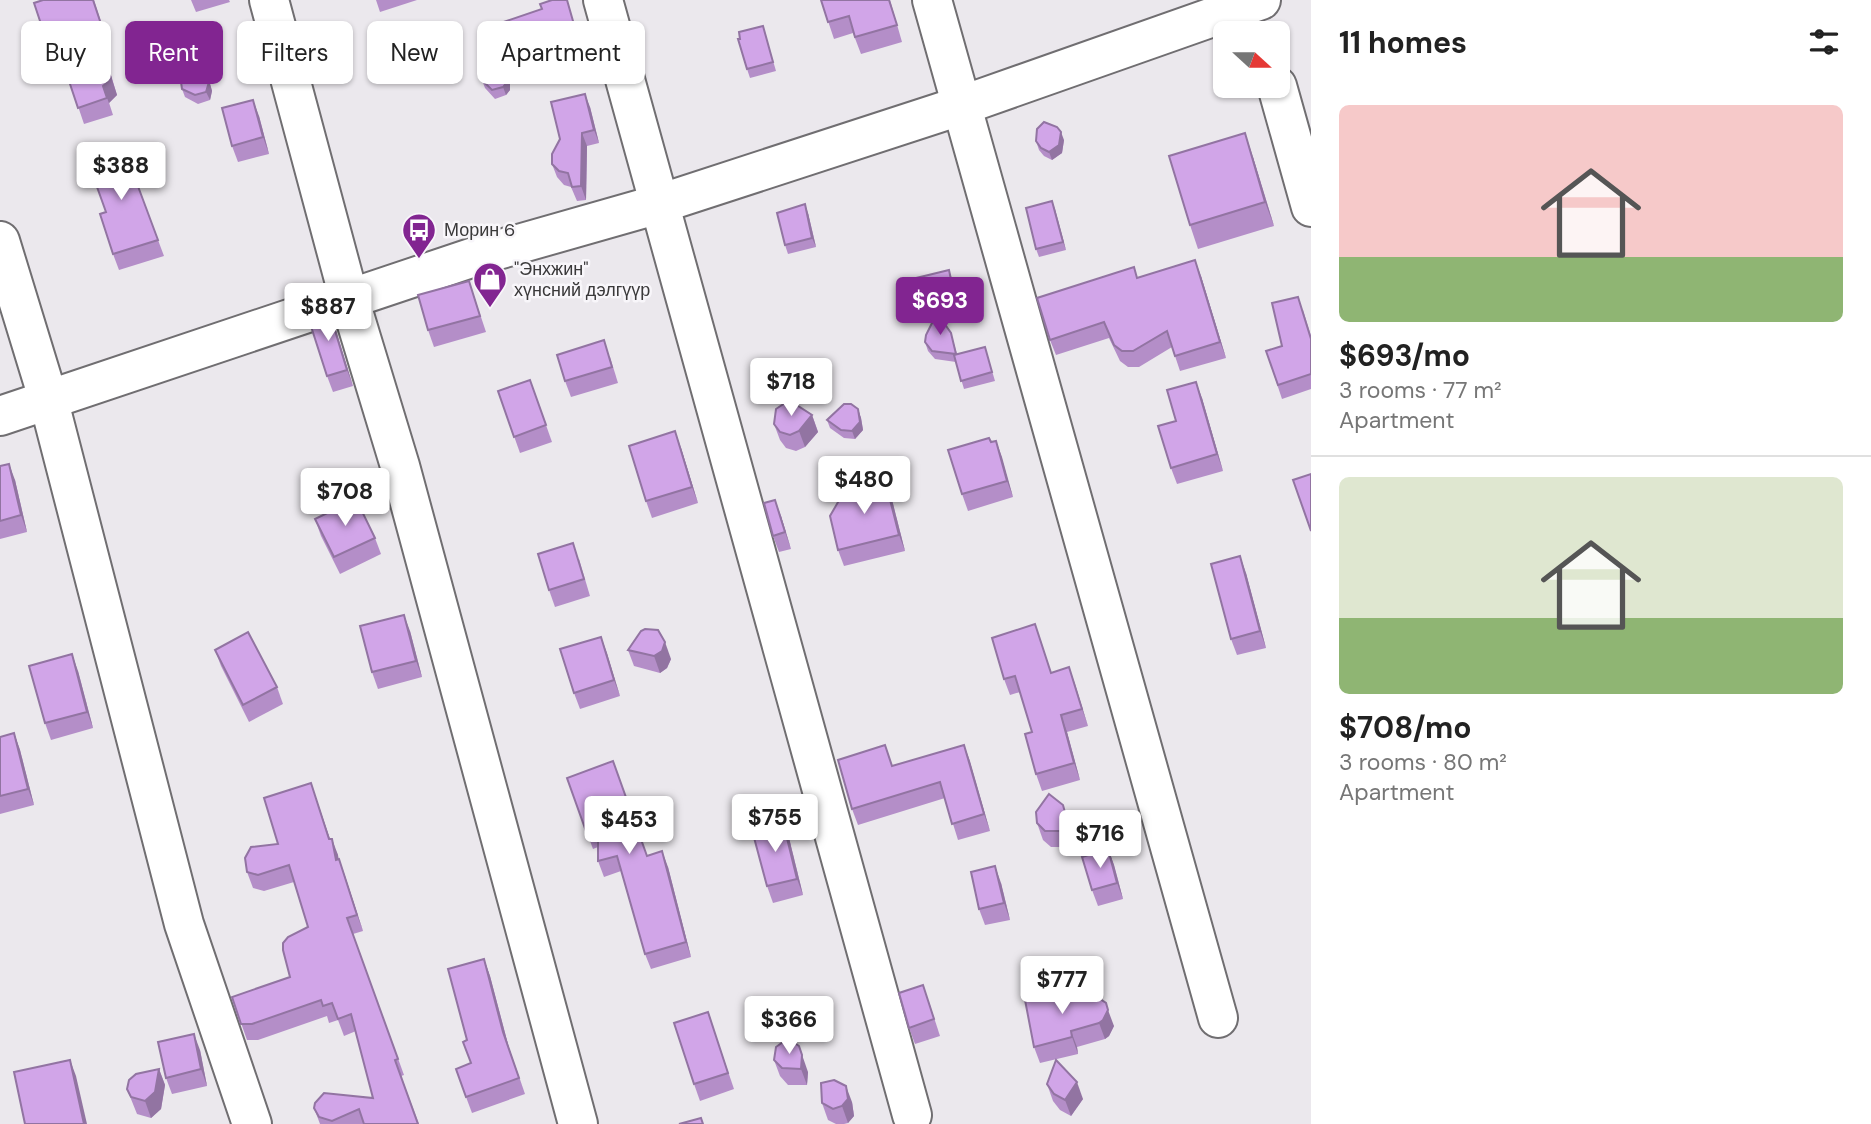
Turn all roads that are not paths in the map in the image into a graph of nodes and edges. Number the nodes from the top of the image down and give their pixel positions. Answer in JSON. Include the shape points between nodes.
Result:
{"nodes":[{"id":1,"x":269,"y":0,"type":"edge"},
{"id":2,"x":603,"y":0,"type":"edge"},
{"id":3,"x":932,"y":0,"type":"edge"},
{"id":4,"x":1258,"y":9,"type":"edge"},
{"id":5,"x":1280,"y":98,"type":"edge"},
{"id":6,"x":963,"y":105,"type":"junction"},
{"id":7,"x":659,"y":204,"type":"junction"},
{"id":8,"x":1311,"y":207,"type":"edge"},
{"id":9,"x":0,"y":241,"type":"edge"},
{"id":10,"x":349,"y":298,"type":"junction"},
{"id":11,"x":48,"y":398,"type":"junction"},
{"id":12,"x":0,"y":415,"type":"edge"},
{"id":13,"x":1218,"y":1018,"type":"dead end"},
{"id":14,"x":912,"y":1115,"type":"dead end"},
{"id":15,"x":252,"y":1124,"type":"edge"},
{"id":16,"x":578,"y":1124,"type":"edge"}],
"edges":[{"from":1,"to":10,"type":"street"},
{"from":2,"to":7,"type":"street"},
{"from":3,"to":6,"type":"street"},
{"from":4,"to":6,"type":"street"},
{"from":5,"to":8,"type":"street"},
{"from":6,"to":7,"type":"street"},
{"from":6,"to":13,"type":"street"},
{"from":7,"to":10,"type":"street","via":[[480,254]]},
{"from":7,"to":14,"type":"street"},
{"from":9,"to":11,"type":"street"},
{"from":10,"to":11,"type":"street"},
{"from":10,"to":16,"type":"street","via":[[400,466]]},
{"from":11,"to":12,"type":"street"},
{"from":11,"to":15,"type":"street","via":[[184,925]]}]}
